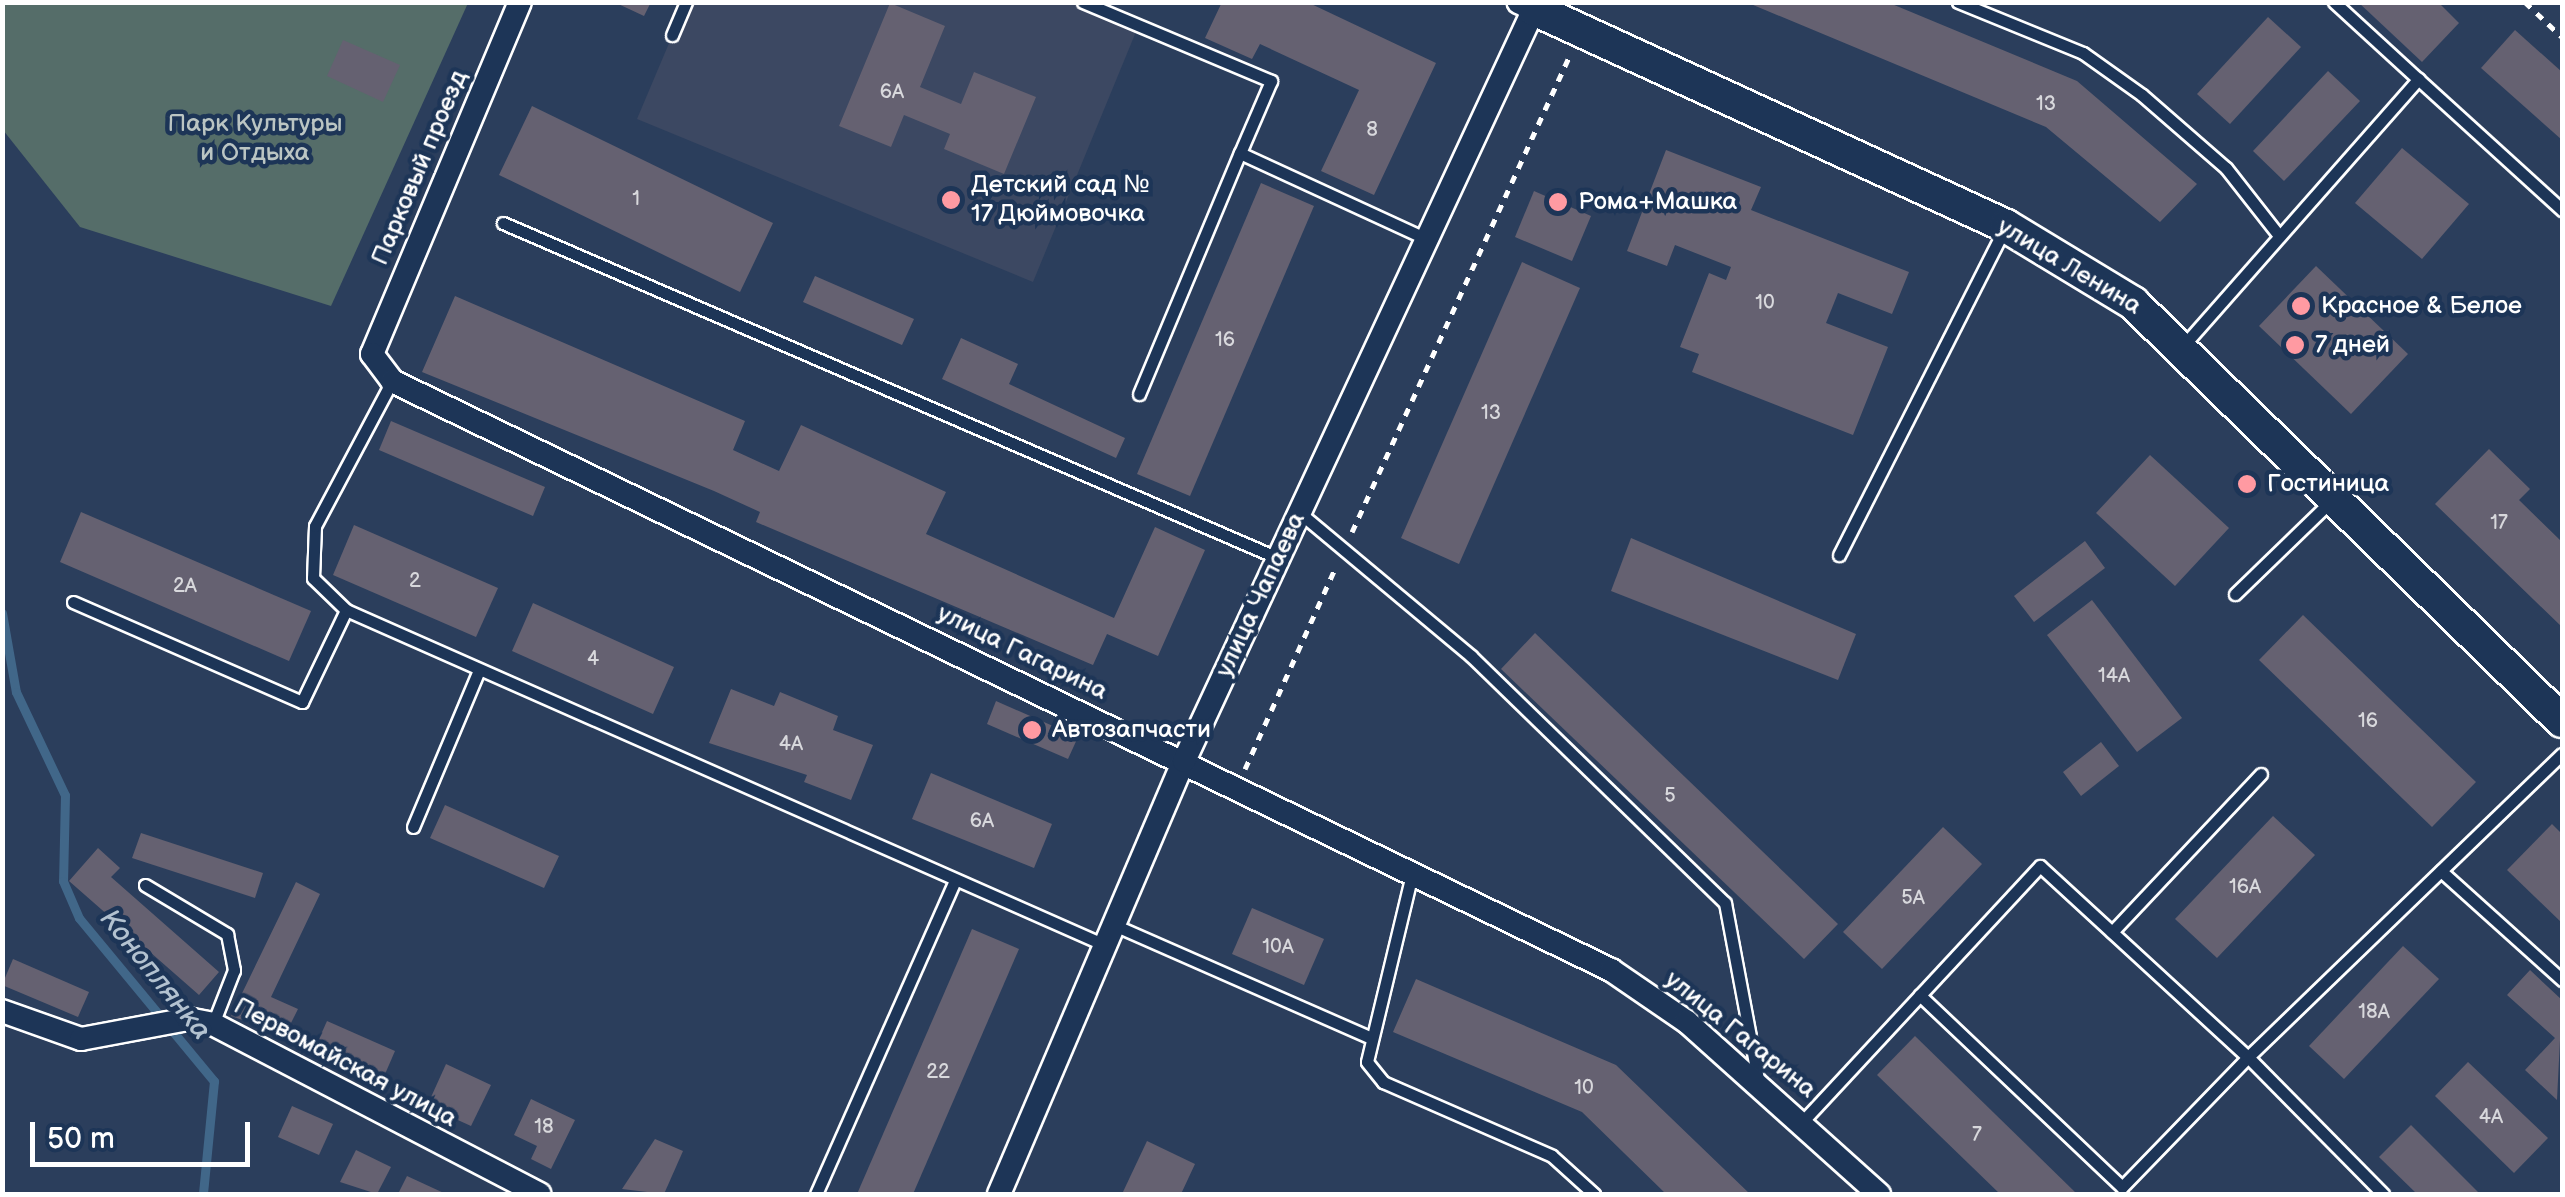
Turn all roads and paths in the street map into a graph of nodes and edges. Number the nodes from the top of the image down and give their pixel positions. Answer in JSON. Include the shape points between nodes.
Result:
{"nodes":[{"id":1,"x":520,"y":2,"type":"edge"},
{"id":2,"x":686,"y":2,"type":"edge"},
{"id":3,"x":1083,"y":2,"type":"edge"},
{"id":4,"x":1958,"y":2,"type":"edge"},
{"id":5,"x":2334,"y":2,"type":"edge"},
{"id":6,"x":2525,"y":2,"type":"edge"},
{"id":7,"x":1530,"y":5,"type":"edge"},
{"id":8,"x":1581,"y":31,"type":"junction"},
{"id":9,"x":672,"y":35,"type":"dead end"},
{"id":10,"x":2562,"y":36,"type":"edge"},
{"id":11,"x":2418,"y":80,"type":"junction"},
{"id":12,"x":1240,"y":153,"type":"junction"},
{"id":13,"x":2562,"y":210,"type":"edge"},
{"id":14,"x":503,"y":223,"type":"dead end"},
{"id":15,"x":2006,"y":226,"type":"junction"},
{"id":16,"x":2277,"y":233,"type":"junction"},
{"id":17,"x":1427,"y":240,"type":"junction"},
{"id":18,"x":2183,"y":346,"type":"junction"},
{"id":19,"x":372,"y":354,"type":"joint"},
{"id":20,"x":392,"y":380,"type":"junction"},
{"id":21,"x":1139,"y":394,"type":"dead end"},
{"id":22,"x":2336,"y":497,"type":"junction"},
{"id":23,"x":1300,"y":512,"type":"junction"},
{"id":24,"x":1344,"y":550,"type":"junction"},
{"id":25,"x":1838,"y":555,"type":"dead end"},
{"id":26,"x":1278,"y":558,"type":"junction"},
{"id":27,"x":2235,"y":594,"type":"dead end"},
{"id":28,"x":73,"y":602,"type":"dead end"},
{"id":29,"x":346,"y":610,"type":"junction"},
{"id":30,"x":478,"y":670,"type":"junction"},
{"id":31,"x":2562,"y":721,"type":"edge"},
{"id":32,"x":2562,"y":754,"type":"edge"},
{"id":33,"x":1184,"y":761,"type":"junction"},
{"id":34,"x":2260,"y":774,"type":"dead end"},
{"id":35,"x":1237,"y":788,"type":"junction"},
{"id":36,"x":413,"y":827,"type":"dead end"},
{"id":37,"x":2441,"y":871,"type":"junction"},
{"id":38,"x":1412,"y":874,"type":"junction"},
{"id":39,"x":956,"y":880,"type":"junction"},
{"id":40,"x":145,"y":884,"type":"dead end"},
{"id":41,"x":2112,"y":932,"type":"junction"},
{"id":42,"x":1110,"y":935,"type":"junction"},
{"id":43,"x":2562,"y":980,"type":"edge"},
{"id":44,"x":1920,"y":996,"type":"junction"},
{"id":45,"x":2,"y":1011,"type":"edge"},
{"id":46,"x":213,"y":1024,"type":"junction"},
{"id":47,"x":1369,"y":1037,"type":"junction"},
{"id":48,"x":2248,"y":1057,"type":"junction"},
{"id":49,"x":1759,"y":1084,"type":"junction"},
{"id":50,"x":1803,"y":1122,"type":"junction"},
{"id":51,"x":2126,"y":1190,"type":"edge"},
{"id":52,"x":539,"y":1194,"type":"edge"},
{"id":53,"x":816,"y":1194,"type":"edge"},
{"id":54,"x":999,"y":1194,"type":"edge"},
{"id":55,"x":1594,"y":1194,"type":"edge"},
{"id":56,"x":1880,"y":1194,"type":"edge"},
{"id":57,"x":2384,"y":1194,"type":"edge"}],
"edges":[{"from":1,"to":19,"type":"street","name":"Парковый проезд"},
{"from":2,"to":9,"type":"lane"},
{"from":3,"to":12,"type":"lane","via":[[1270,81]]},
{"from":4,"to":16,"type":"lane","via":[[2083,53],[2142,95],[2226,168]]},
{"from":5,"to":11,"type":"lane"},
{"from":6,"to":10,"type":"path"},
{"from":7,"to":8,"type":"main road","name":"улица Ленина"},
{"from":7,"to":17,"type":"street","name":"улица Чапаева"},
{"from":8,"to":15,"type":"main road","name":"улица Ленина"},
{"from":8,"to":24,"type":"path"},
{"from":11,"to":13,"type":"lane"},
{"from":11,"to":16,"type":"lane"},
{"from":12,"to":17,"type":"lane"},
{"from":12,"to":21,"type":"lane"},
{"from":14,"to":26,"type":"lane"},
{"from":15,"to":18,"type":"main road","name":"улица Ленина","via":[[2134,302]]},
{"from":15,"to":25,"type":"lane"},
{"from":16,"to":18,"type":"lane"},
{"from":17,"to":23,"type":"street","name":"улица Чапаева"},
{"from":18,"to":22,"type":"main road","name":"улица Ленина"},
{"from":19,"to":20,"type":"street","name":"улица Гагарина"},
{"from":20,"to":29,"type":"lane","via":[[308,556],[330,604]]},
{"from":20,"to":33,"type":"street","name":"улица Гагарина"},
{"from":22,"to":27,"type":"lane"},
{"from":22,"to":31,"type":"main road","name":"улица Ленина"},
{"from":23,"to":24,"type":"lane"},
{"from":23,"to":26,"type":"street","name":"улица Чапаева"},
{"from":24,"to":35,"type":"path"},
{"from":24,"to":49,"type":"lane","via":[[1471,656],[1725,902]]},
{"from":26,"to":33,"type":"street","name":"улица Чапаева"},
{"from":28,"to":29,"type":"lane","via":[[302,702]]},
{"from":29,"to":30,"type":"lane"},
{"from":30,"to":36,"type":"lane"},
{"from":30,"to":39,"type":"lane"},
{"from":32,"to":37,"type":"lane"},
{"from":33,"to":35,"type":"street","name":"улица Гагарина"},
{"from":33,"to":42,"type":"street","name":"улица Чапаева"},
{"from":34,"to":41,"type":"lane"},
{"from":35,"to":38,"type":"street","name":"улица Гагарина"},
{"from":37,"to":43,"type":"lane"},
{"from":37,"to":48,"type":"lane"},
{"from":38,"to":47,"type":"lane"},
{"from":38,"to":49,"type":"street","name":"улица Гагарина","via":[[1611,970]]},
{"from":39,"to":42,"type":"lane"},
{"from":39,"to":53,"type":"lane"},
{"from":40,"to":46,"type":"lane","via":[[227,934],[234,970]]},
{"from":41,"to":44,"type":"lane","via":[[2040,866]]},
{"from":41,"to":48,"type":"lane"},
{"from":42,"to":47,"type":"lane"},
{"from":42,"to":54,"type":"street","name":"улица Чапаева"},
{"from":44,"to":50,"type":"lane"},
{"from":44,"to":51,"type":"lane"},
{"from":45,"to":46,"type":"street","name":"Первомайская улица","via":[[81,1039],[188,1019]]},
{"from":46,"to":52,"type":"street","name":"Первомайская улица"},
{"from":47,"to":55,"type":"lane","via":[[1367,1062],[1383,1082],[1552,1156]]},
{"from":48,"to":51,"type":"lane"},
{"from":48,"to":57,"type":"lane"},
{"from":49,"to":50,"type":"street","name":"улица Гагарина"},
{"from":50,"to":56,"type":"street","name":"улица Гагарина"}]}
